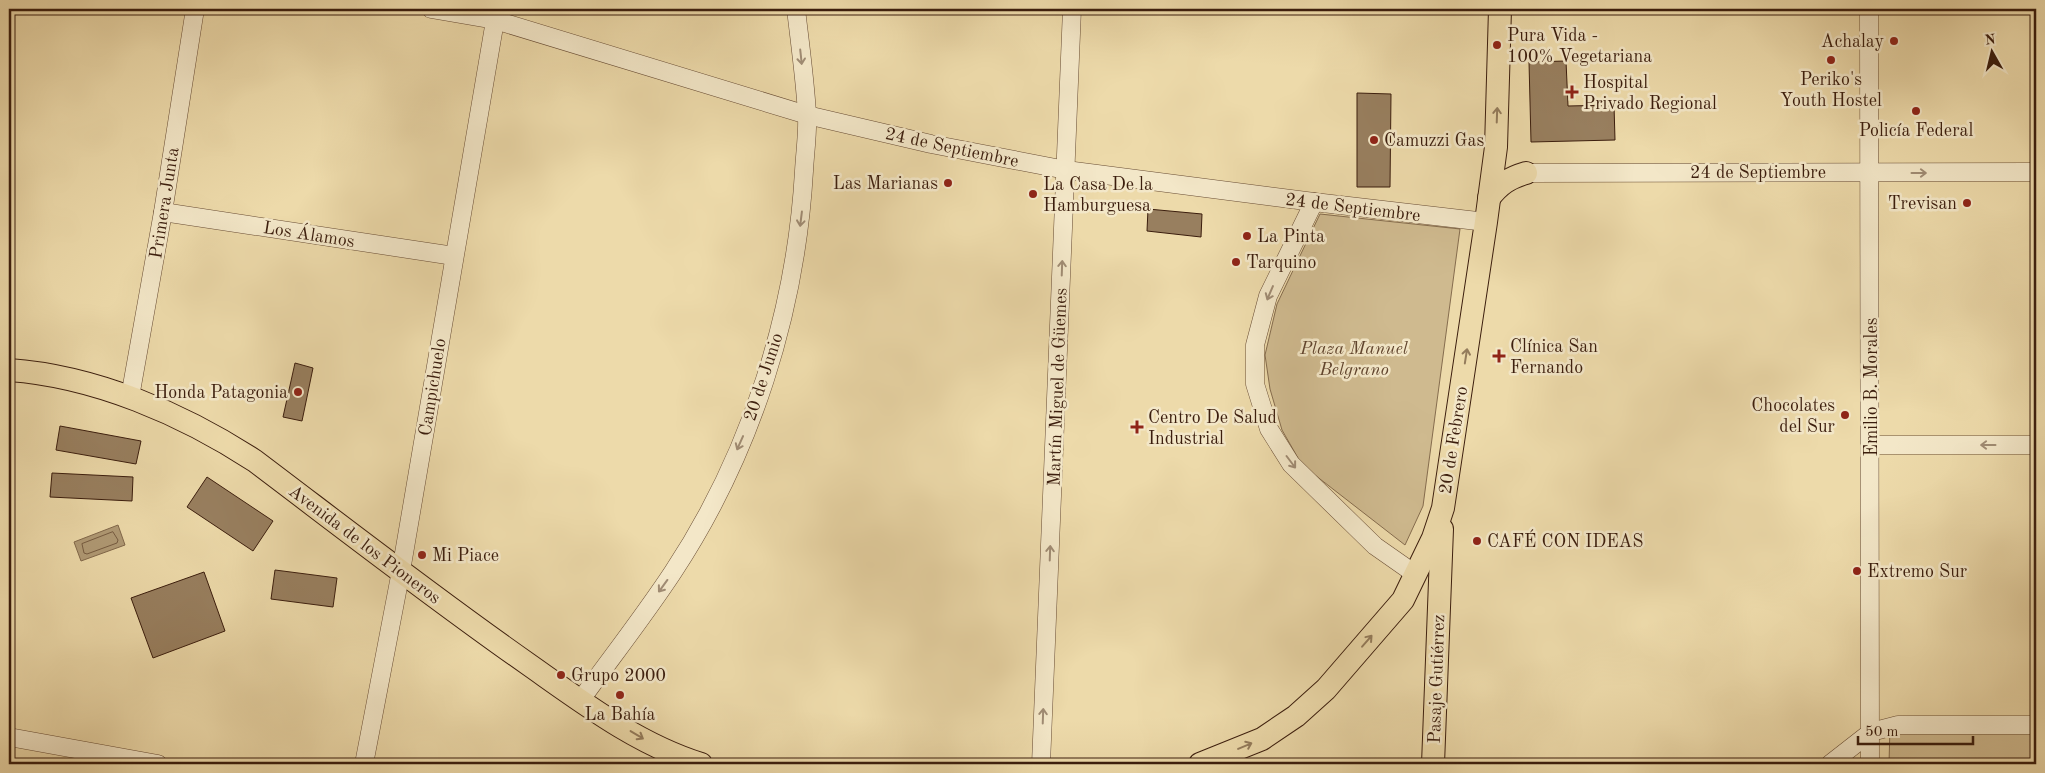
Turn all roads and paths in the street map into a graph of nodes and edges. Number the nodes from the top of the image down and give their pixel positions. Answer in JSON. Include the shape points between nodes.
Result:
{"nodes":[{"id":1,"x":195,"y":9,"type":"edge"},
{"id":2,"x":431,"y":9,"type":"edge"},
{"id":3,"x":796,"y":9,"type":"edge"},
{"id":4,"x":1072,"y":9,"type":"edge"},
{"id":5,"x":1500,"y":9,"type":"edge"},
{"id":6,"x":1869,"y":9,"type":"edge"},
{"id":7,"x":496,"y":14,"type":"edge"},
{"id":8,"x":807,"y":115,"type":"junction"},
{"id":9,"x":1496,"y":147,"type":"junction"},
{"id":10,"x":1066,"y":170,"type":"junction"},
{"id":11,"x":2036,"y":172,"type":"edge"},
{"id":12,"x":1526,"y":173,"type":"junction"},
{"id":13,"x":1870,"y":173,"type":"junction"},
{"id":14,"x":1489,"y":198,"type":"junction"},
{"id":15,"x":1314,"y":202,"type":"junction"},
{"id":16,"x":163,"y":212,"type":"junction"},
{"id":17,"x":1486,"y":222,"type":"junction"},
{"id":18,"x":454,"y":256,"type":"junction"},
{"id":19,"x":9,"y":370,"type":"edge"},
{"id":20,"x":130,"y":397,"type":"junction"},
{"id":21,"x":1871,"y":445,"type":"junction"},
{"id":22,"x":2036,"y":445,"type":"edge"},
{"id":23,"x":1443,"y":508,"type":"junction"},
{"id":24,"x":401,"y":571,"type":"junction"},
{"id":25,"x":1415,"y":574,"type":"junction"},
{"id":26,"x":1439,"y":595,"type":"junction"},
{"id":27,"x":580,"y":701,"type":"junction"},
{"id":28,"x":2036,"y":725,"type":"edge"},
{"id":29,"x":1871,"y":732,"type":"junction"},
{"id":30,"x":9,"y":737,"type":"edge"},
{"id":31,"x":109,"y":760,"type":"edge"},
{"id":32,"x":158,"y":764,"type":"edge"},
{"id":33,"x":364,"y":764,"type":"edge"},
{"id":34,"x":701,"y":764,"type":"edge"},
{"id":35,"x":1041,"y":764,"type":"edge"},
{"id":36,"x":1200,"y":764,"type":"edge"},
{"id":37,"x":1433,"y":764,"type":"edge"},
{"id":38,"x":1830,"y":764,"type":"edge"},
{"id":39,"x":1870,"y":764,"type":"edge"}],
"edges":[{"from":1,"to":16,"type":"street","name":"Primera Junta"},
{"from":2,"to":7,"type":"street","name":"24 de Septiembre"},
{"from":3,"to":8,"type":"street","name":"20 de Junio","one_way":true},
{"from":4,"to":10,"type":"street","name":"Martín Miguel de Güemes"},
{"from":9,"to":5,"type":"main road","name":"20 de Febrero","one_way":true},
{"from":6,"to":13,"type":"street","name":"Emilio B. Morales"},
{"from":7,"to":8,"type":"street","name":"24 de Septiembre"},
{"from":7,"to":18,"type":"street","name":"Campichuelo"},
{"from":8,"to":10,"type":"street","name":"24 de Septiembre","via":[[931,144]]},
{"from":8,"to":27,"type":"street","name":"20 de Junio","one_way":true,"via":[[801,218],[793,270],[766,376],[749,423],[718,494],[673,572]]},
{"from":9,"to":12,"type":"main road","via":[[1511,166]]},
{"from":9,"to":14,"type":"main road","name":"20 de Febrero"},
{"from":10,"to":15,"type":"street","name":"24 de Septiembre"},
{"from":35,"to":10,"type":"street","name":"Martín Miguel de Güemes","one_way":true},
{"from":13,"to":11,"type":"street","name":"24 de Septiembre","one_way":true},
{"from":12,"to":13,"type":"street","name":"24 de Septiembre"},
{"from":12,"to":14,"type":"main road","via":[[1498,186]]},
{"from":13,"to":21,"type":"street","name":"Emilio B. Morales"},
{"from":14,"to":17,"type":"main road","name":"20 de Febrero"},
{"from":15,"to":17,"type":"street","name":"24 de Septiembre"},
{"from":15,"to":25,"type":"street","one_way":true,"via":[[1268,296],[1255,345],[1254,384],[1269,428],[1291,464],[1375,546]]},
{"from":16,"to":18,"type":"street","name":"Los Álamos"},
{"from":16,"to":20,"type":"street","name":"Primera Junta"},
{"from":23,"to":17,"type":"main road","name":"20 de Febrero","one_way":true},
{"from":18,"to":24,"type":"street","name":"Campichuelo"},
{"from":19,"to":20,"type":"main road","name":"Avenida de los Pioneros","via":[[72,381]]},
{"from":20,"to":24,"type":"main road","name":"Avenida de los Pioneros","via":[[225,441]]},
{"from":22,"to":21,"type":"street","one_way":true},
{"from":21,"to":29,"type":"street","name":"Emilio B. Morales"},
{"from":23,"to":25,"type":"main road","name":"20 de Febrero","via":[[1433,538]]},
{"from":23,"to":26,"type":"main road","name":"Pasaje Gutiérrez"},
{"from":24,"to":27,"type":"main road","name":"Avenida de los Pioneros"},
{"from":24,"to":33,"type":"street","name":"Campichuelo"},
{"from":25,"to":26,"type":"main road","name":"Pasaje Gutiérrez"},
{"from":36,"to":25,"type":"main road","name":"20 de Febrero","one_way":true,"via":[[1262,739],[1296,716],[1326,689],[1403,600]]},
{"from":26,"to":37,"type":"main road","name":"Pasaje Gutiérrez"},
{"from":27,"to":34,"type":"main road","name":"Avenida de los Pioneros","one_way":true,"via":[[643,739]]},
{"from":28,"to":29,"type":"street","via":[[1898,725]]},
{"from":29,"to":38,"type":"street"},
{"from":29,"to":39,"type":"street","name":"Emilio B. Morales"},
{"from":30,"to":31,"type":"street"},
{"from":31,"to":32,"type":"street"}]}
